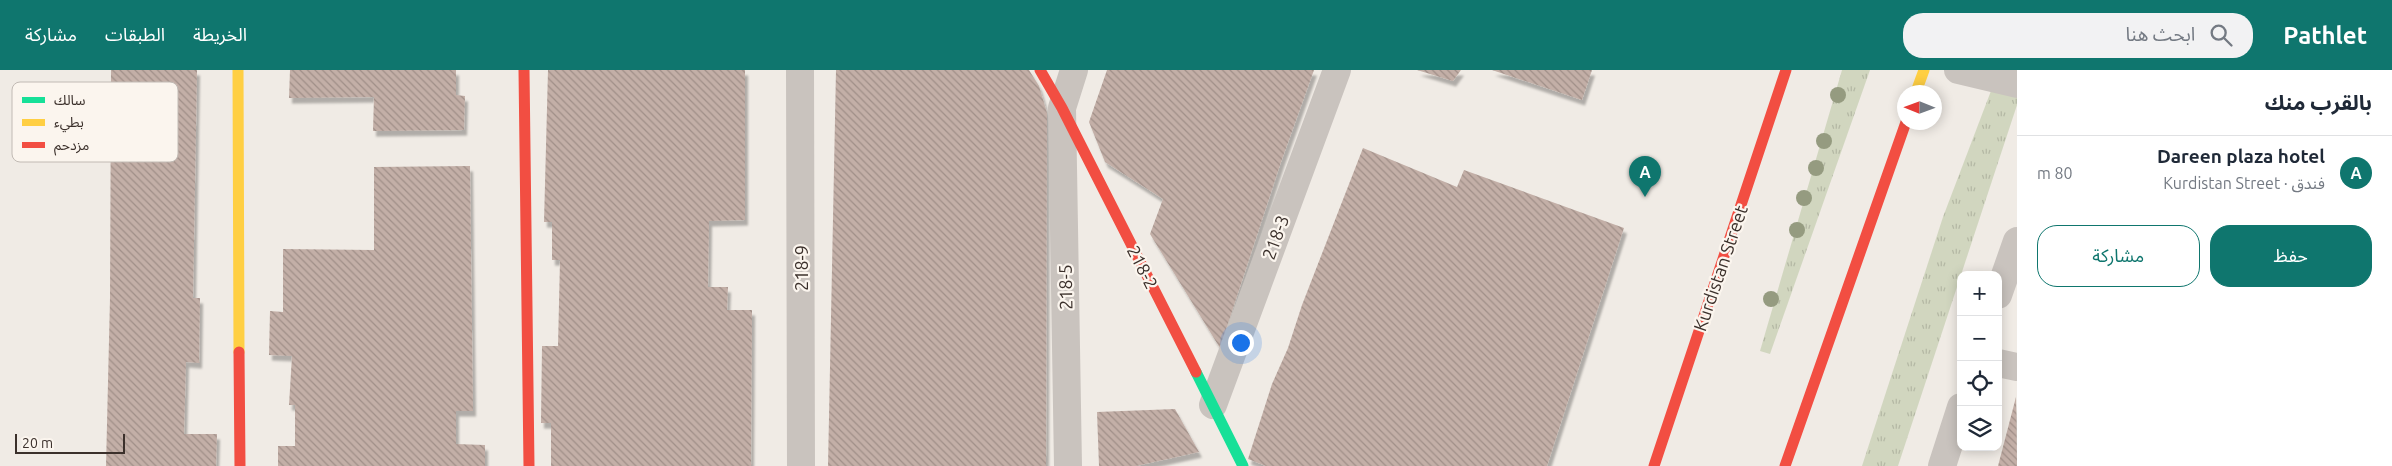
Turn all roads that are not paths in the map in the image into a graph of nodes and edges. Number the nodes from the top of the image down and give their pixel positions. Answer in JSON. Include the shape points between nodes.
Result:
{"nodes":[{"id":1,"x":238,"y":70,"type":"edge"},
{"id":2,"x":524,"y":70,"type":"edge"},
{"id":3,"x":800,"y":70,"type":"edge"},
{"id":4,"x":1040,"y":70,"type":"edge"},
{"id":5,"x":1074,"y":70,"type":"edge"},
{"id":6,"x":1337,"y":70,"type":"edge"},
{"id":7,"x":1786,"y":70,"type":"edge"},
{"id":8,"x":1924,"y":70,"type":"edge"},
{"id":9,"x":1958,"y":70,"type":"edge"},
{"id":10,"x":2017,"y":84,"type":"edge"},
{"id":11,"x":1919,"y":85,"type":"edge"},
{"id":12,"x":1062,"y":108,"type":"junction"},
{"id":13,"x":1903,"y":130,"type":"edge"},
{"id":14,"x":2017,"y":241,"type":"edge"},
{"id":15,"x":2002,"y":284,"type":"edge"},
{"id":16,"x":2002,"y":364,"type":"edge"},
{"id":17,"x":2017,"y":367,"type":"edge"},
{"id":18,"x":1213,"y":405,"type":"junction"},
{"id":19,"x":1957,"y":419,"type":"edge"},
{"id":20,"x":240,"y":466,"type":"edge"},
{"id":21,"x":529,"y":466,"type":"edge"},
{"id":22,"x":801,"y":466,"type":"edge"},
{"id":23,"x":1068,"y":466,"type":"edge"},
{"id":24,"x":1243,"y":466,"type":"edge"},
{"id":25,"x":1654,"y":466,"type":"edge"},
{"id":26,"x":1785,"y":466,"type":"edge"},
{"id":27,"x":1942,"y":466,"type":"edge"}],
"edges":[{"from":1,"to":20,"type":"main road"},
{"from":2,"to":21,"type":"main road"},
{"from":3,"to":22,"type":"street","name":"218-9"},
{"from":4,"to":12,"type":"main road","name":"218-2"},
{"from":5,"to":12,"type":"street","name":"218-5"},
{"from":6,"to":18,"type":"street","name":"218-3"},
{"from":7,"to":25,"type":"main road","name":"Kurdistan Street"},
{"from":8,"to":11,"type":"main road"},
{"from":9,"to":10,"type":"street"},
{"from":12,"to":18,"type":"main road","name":"218-2"},
{"from":12,"to":23,"type":"street","name":"218-5"},
{"from":13,"to":26,"type":"main road"},
{"from":14,"to":15,"type":"street"},
{"from":16,"to":17,"type":"street"},
{"from":18,"to":24,"type":"main road","name":"218-2"},
{"from":19,"to":27,"type":"street"}]}
